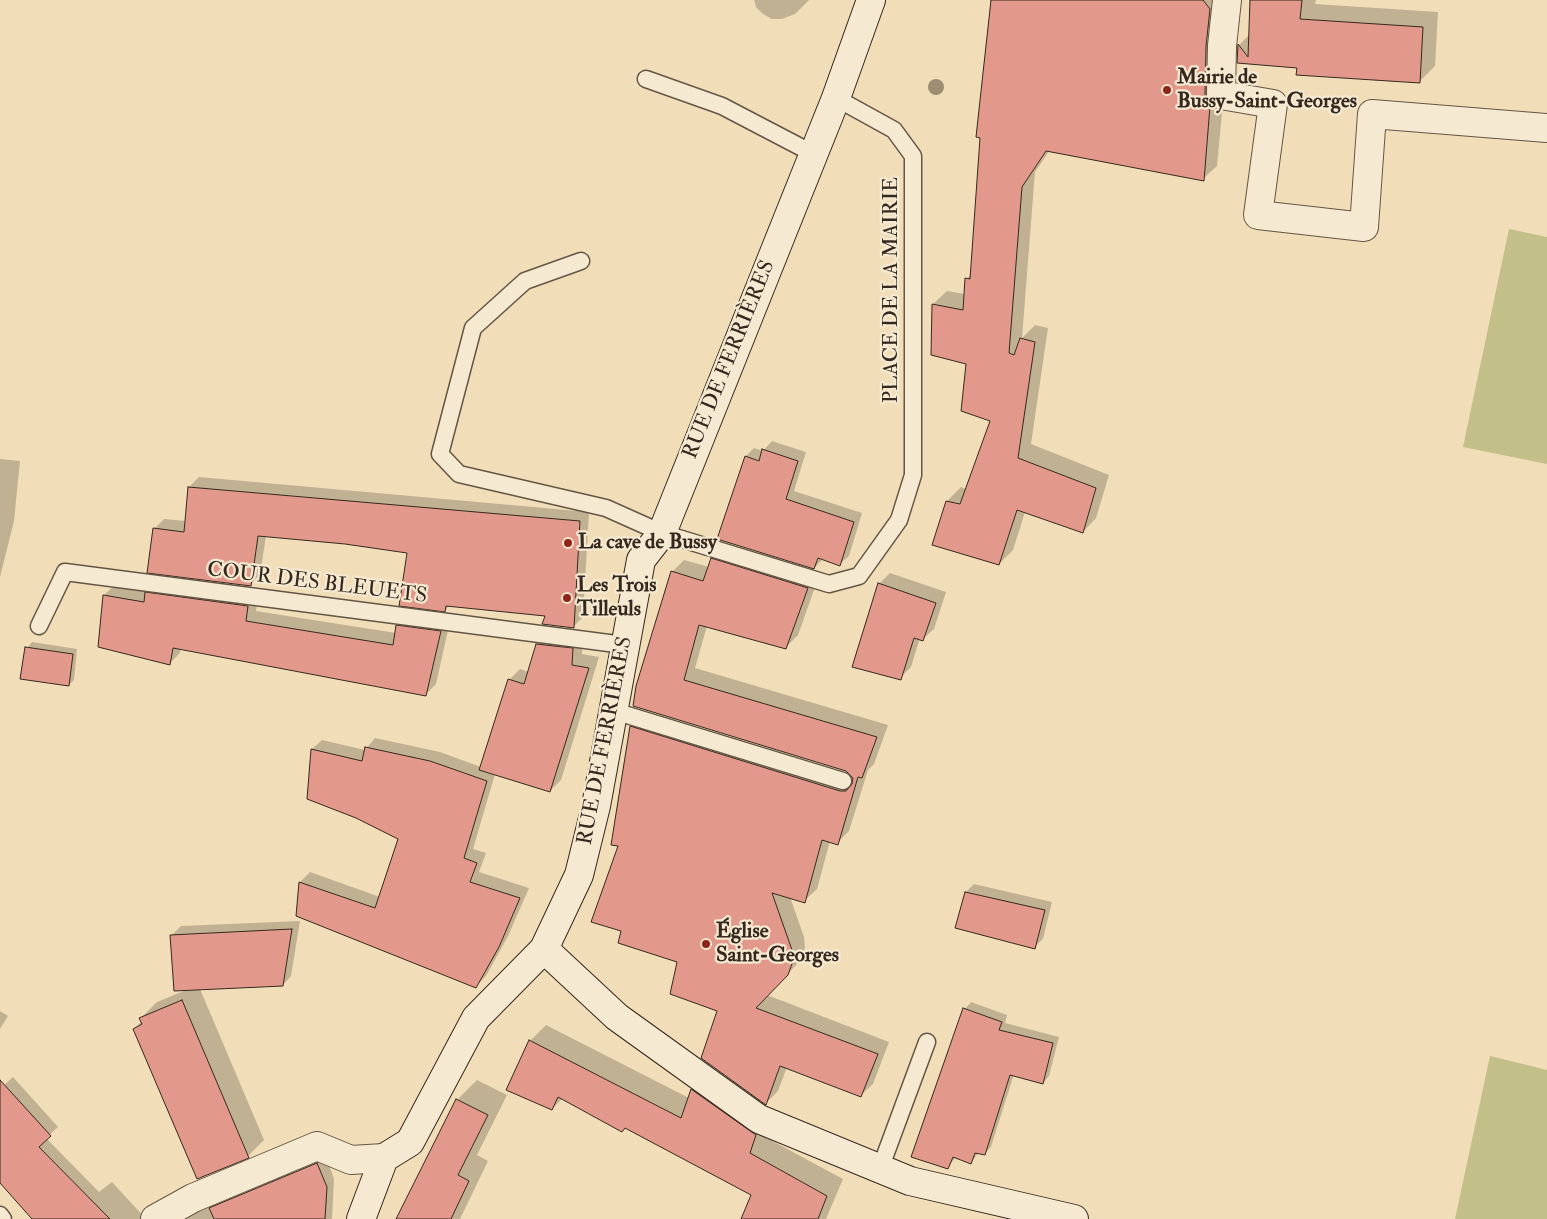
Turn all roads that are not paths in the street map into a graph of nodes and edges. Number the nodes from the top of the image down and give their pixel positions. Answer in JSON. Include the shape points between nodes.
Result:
{"nodes":[{"id":1,"x":871,"y":0,"type":"edge"},
{"id":2,"x":1226,"y":0,"type":"edge"},
{"id":3,"x":646,"y":79,"type":"dead end"},
{"id":4,"x":836,"y":98,"type":"junction"},
{"id":5,"x":1547,"y":128,"type":"edge"},
{"id":6,"x":812,"y":153,"type":"junction"},
{"id":7,"x":581,"y":261,"type":"dead end"},
{"id":8,"x":662,"y":533,"type":"junction"},
{"id":9,"x":39,"y":626,"type":"dead end"},
{"id":10,"x":624,"y":645,"type":"junction"},
{"id":11,"x":614,"y":711,"type":"junction"},
{"id":12,"x":844,"y":781,"type":"dead end"},
{"id":13,"x":544,"y":949,"type":"junction"},
{"id":14,"x":927,"y":1042,"type":"dead end"},
{"id":15,"x":384,"y":1158,"type":"junction"},
{"id":16,"x":880,"y":1169,"type":"junction"},
{"id":17,"x":0,"y":1215,"type":"edge"},
{"id":18,"x":4,"y":1219,"type":"edge"},
{"id":19,"x":155,"y":1219,"type":"edge"},
{"id":20,"x":361,"y":1219,"type":"edge"},
{"id":21,"x":1074,"y":1219,"type":"edge"}],
"edges":[{"from":1,"to":4,"type":"street","name":"RUE DE FERRIÈRES"},
{"from":2,"to":5,"type":"street","via":[[1221,95],[1273,104],[1258,216],[1364,226],[1372,114]]},
{"from":3,"to":6,"type":"lane","via":[[722,106]]},
{"from":4,"to":6,"type":"street","name":"RUE DE FERRIÈRES"},
{"from":4,"to":8,"type":"lane","name":"PLACE DE LA MAIRIE","via":[[894,130],[913,156],[913,475],[899,520],[859,576],[829,584]]},
{"from":6,"to":8,"type":"street","name":"RUE DE FERRIÈRES"},
{"from":7,"to":8,"type":"lane","name":"PLACE DE LA MAIRIE","via":[[525,281],[473,328],[440,454],[459,474],[606,508]]},
{"from":8,"to":10,"type":"street","name":"RUE DE FERRIÈRES","via":[[641,560]]},
{"from":9,"to":10,"type":"lane","name":"COUR DES BLEUETS","via":[[65,572]]},
{"from":10,"to":11,"type":"street","name":"RUE DE FERRIÈRES"},
{"from":11,"to":12,"type":"lane"},
{"from":11,"to":13,"type":"street","name":"RUE DE FERRIÈRES","via":[[579,875]]},
{"from":13,"to":15,"type":"street","name":"RUE DE FERRIÈRES","via":[[476,1018],[410,1142]]},
{"from":13,"to":16,"type":"street","via":[[617,1017],[759,1119]]},
{"from":14,"to":16,"type":"lane"},
{"from":15,"to":19,"type":"street","via":[[351,1160],[317,1146],[192,1198]]},
{"from":15,"to":20,"type":"street"},
{"from":16,"to":21,"type":"street","via":[[910,1181]]},
{"from":17,"to":18,"type":"lane"}]}
